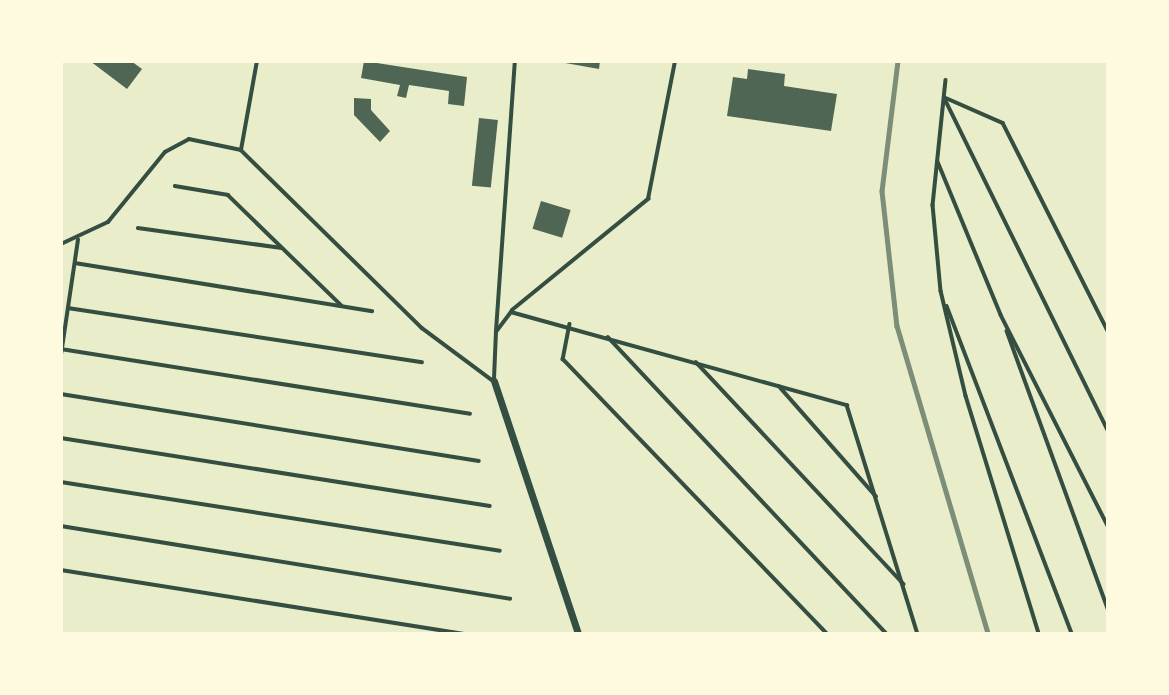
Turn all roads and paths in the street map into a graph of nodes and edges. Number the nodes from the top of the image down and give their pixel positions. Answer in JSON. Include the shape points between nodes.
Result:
{"nodes":[{"id":1,"x":257,"y":61,"type":"edge"},
{"id":2,"x":515,"y":61,"type":"edge"},
{"id":3,"x":675,"y":61,"type":"edge"},
{"id":4,"x":946,"y":80,"type":"dead end"},
{"id":5,"x":944,"y":97,"type":"junction"},
{"id":6,"x":241,"y":150,"type":"junction"},
{"id":7,"x":937,"y":160,"type":"junction"},
{"id":8,"x":175,"y":186,"type":"dead end"},
{"id":9,"x":138,"y":228,"type":"dead end"},
{"id":10,"x":78,"y":240,"type":"junction"},
{"id":11,"x":61,"y":244,"type":"edge"},
{"id":12,"x":283,"y":248,"type":"junction"},
{"id":13,"x":75,"y":263,"type":"junction"},
{"id":14,"x":941,"y":290,"type":"junction"},
{"id":15,"x":61,"y":291,"type":"edge"},
{"id":16,"x":71,"y":292,"type":"junction"},
{"id":17,"x":342,"y":306,"type":"junction"},
{"id":18,"x":68,"y":308,"type":"junction"},
{"id":19,"x":372,"y":311,"type":"dead end"},
{"id":20,"x":511,"y":312,"type":"junction"},
{"id":21,"x":1001,"y":315,"type":"junction"},
{"id":22,"x":570,"y":323,"type":"junction"},
{"id":23,"x":1108,"y":331,"type":"edge"},
{"id":24,"x":496,"y":332,"type":"junction"},
{"id":25,"x":606,"y":335,"type":"junction"},
{"id":26,"x":62,"y":349,"type":"edge"},
{"id":27,"x":61,"y":355,"type":"edge"},
{"id":28,"x":694,"y":360,"type":"junction"},
{"id":29,"x":422,"y":362,"type":"dead end"},
{"id":30,"x":494,"y":381,"type":"junction"},
{"id":31,"x":777,"y":384,"type":"junction"},
{"id":32,"x":61,"y":394,"type":"edge"},
{"id":33,"x":470,"y":414,"type":"dead end"},
{"id":34,"x":1108,"y":430,"type":"edge"},
{"id":35,"x":61,"y":438,"type":"edge"},
{"id":36,"x":479,"y":461,"type":"dead end"},
{"id":37,"x":61,"y":482,"type":"edge"},
{"id":38,"x":877,"y":497,"type":"junction"},
{"id":39,"x":490,"y":506,"type":"dead end"},
{"id":40,"x":61,"y":526,"type":"edge"},
{"id":41,"x":1108,"y":526,"type":"edge"},
{"id":42,"x":500,"y":551,"type":"dead end"},
{"id":43,"x":61,"y":570,"type":"edge"},
{"id":44,"x":905,"y":585,"type":"junction"},
{"id":45,"x":510,"y":599,"type":"dead end"},
{"id":46,"x":1108,"y":609,"type":"edge"},
{"id":47,"x":464,"y":634,"type":"edge"},
{"id":48,"x":579,"y":634,"type":"edge"},
{"id":49,"x":828,"y":634,"type":"edge"},
{"id":50,"x":887,"y":634,"type":"edge"},
{"id":51,"x":918,"y":634,"type":"edge"},
{"id":52,"x":1039,"y":634,"type":"edge"},
{"id":53,"x":1072,"y":634,"type":"edge"}],
"edges":[{"from":1,"to":6,"type":"lane"},
{"from":2,"to":24,"type":"lane"},
{"from":3,"to":20,"type":"lane","via":[[648,199]]},
{"from":4,"to":5,"type":"lane"},
{"from":5,"to":7,"type":"lane"},
{"from":5,"to":23,"type":"lane","via":[[1003,123]]},
{"from":5,"to":34,"type":"lane"},
{"from":6,"to":10,"type":"lane","via":[[189,139],[165,152],[108,222]]},
{"from":6,"to":30,"type":"lane","via":[[422,328]]},
{"from":7,"to":14,"type":"lane","via":[[933,205]]},
{"from":7,"to":21,"type":"lane"},
{"from":8,"to":12,"type":"lane","via":[[229,195]]},
{"from":9,"to":12,"type":"lane"},
{"from":10,"to":11,"type":"lane"},
{"from":10,"to":13,"type":"lane"},
{"from":12,"to":17,"type":"lane"},
{"from":13,"to":16,"type":"lane"},
{"from":13,"to":17,"type":"lane"},
{"from":14,"to":52,"type":"lane","via":[[966,396]]},
{"from":14,"to":53,"type":"lane"},
{"from":15,"to":16,"type":"lane"},
{"from":16,"to":18,"type":"lane"},
{"from":17,"to":19,"type":"lane"},
{"from":18,"to":26,"type":"lane"},
{"from":18,"to":29,"type":"lane"},
{"from":20,"to":22,"type":"lane"},
{"from":20,"to":24,"type":"lane"},
{"from":21,"to":41,"type":"lane"},
{"from":21,"to":46,"type":"lane"},
{"from":22,"to":25,"type":"lane"},
{"from":22,"to":49,"type":"lane","via":[[563,359]]},
{"from":24,"to":30,"type":"lane"},
{"from":25,"to":28,"type":"lane"},
{"from":25,"to":50,"type":"lane"},
{"from":26,"to":27,"type":"lane"},
{"from":26,"to":33,"type":"lane"},
{"from":28,"to":31,"type":"lane"},
{"from":28,"to":44,"type":"lane"},
{"from":30,"to":48,"type":"street"},
{"from":31,"to":38,"type":"lane"},
{"from":31,"to":38,"type":"lane","via":[[847,405]]},
{"from":32,"to":36,"type":"lane"},
{"from":35,"to":39,"type":"lane"},
{"from":37,"to":42,"type":"lane"},
{"from":38,"to":44,"type":"lane"},
{"from":40,"to":45,"type":"lane"},
{"from":43,"to":47,"type":"lane"},
{"from":44,"to":51,"type":"lane"}]}
